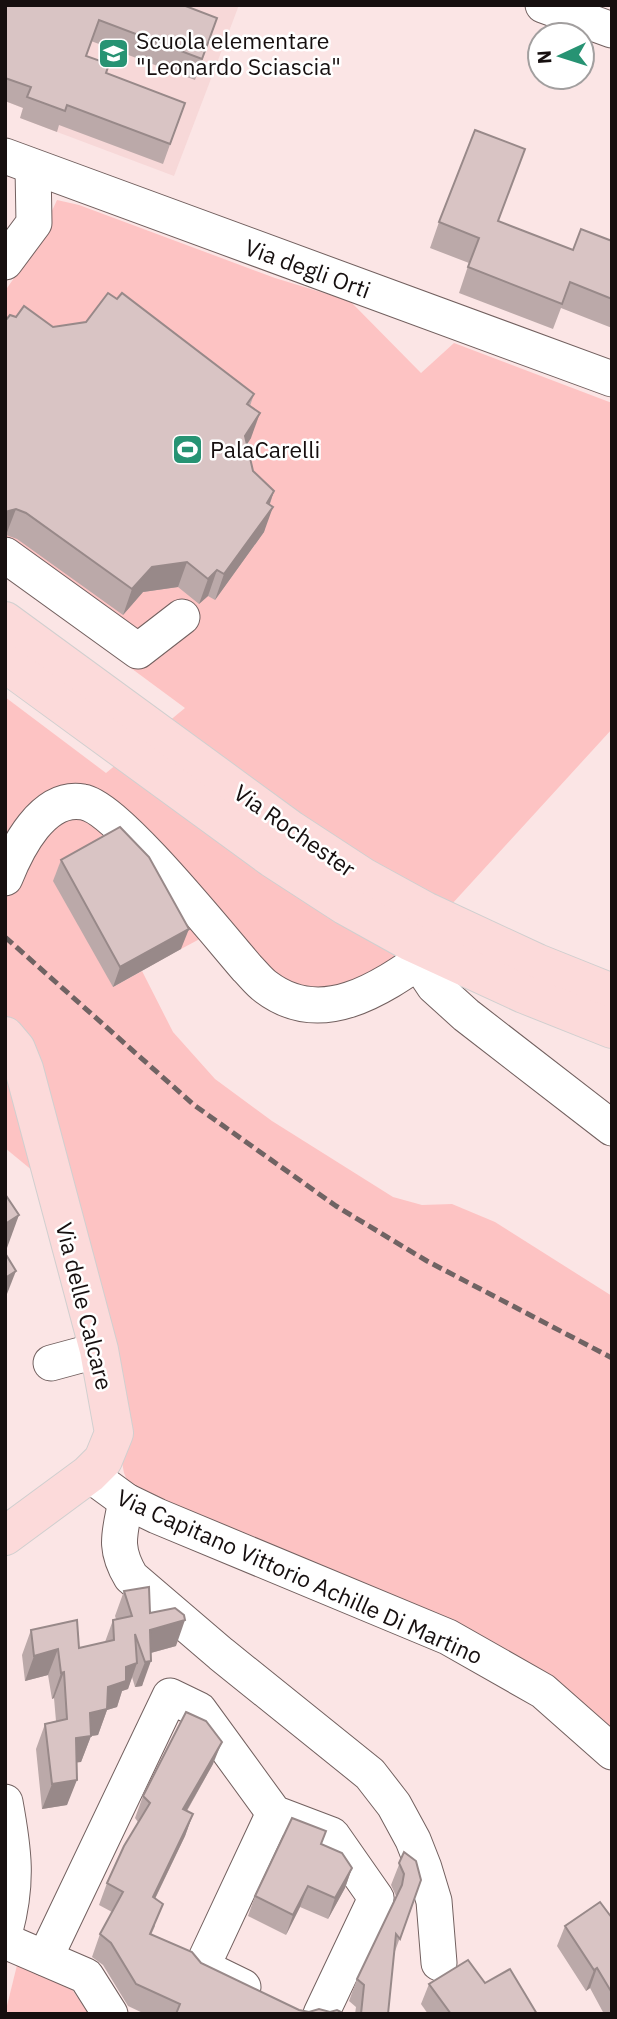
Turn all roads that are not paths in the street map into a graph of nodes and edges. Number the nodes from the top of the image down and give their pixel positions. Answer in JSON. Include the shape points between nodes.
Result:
{"nodes":[{"id":1,"x":543,"y":5,"type":"edge"},
{"id":2,"x":612,"y":30,"type":"edge"},
{"id":3,"x":19,"y":162,"type":"edge"},
{"id":4,"x":5,"y":262,"type":"edge"},
{"id":5,"x":612,"y":379,"type":"edge"},
{"id":6,"x":5,"y":555,"type":"edge"},
{"id":7,"x":182,"y":617,"type":"dead end"},
{"id":8,"x":5,"y":621,"type":"edge"},
{"id":9,"x":138,"y":651,"type":"junction"},
{"id":10,"x":5,"y":663,"type":"edge"},
{"id":11,"x":107,"y":695,"type":"junction"},
{"id":12,"x":5,"y":878,"type":"edge"},
{"id":13,"x":426,"y":957,"type":"junction"},
{"id":14,"x":612,"y":993,"type":"edge"},
{"id":15,"x":612,"y":1029,"type":"edge"},
{"id":16,"x":5,"y":1036,"type":"edge"},
{"id":17,"x":612,"y":1128,"type":"edge"},
{"id":18,"x":99,"y":1350,"type":"junction"},
{"id":19,"x":51,"y":1363,"type":"dead end"},
{"id":20,"x":89,"y":1474,"type":"junction"},
{"id":21,"x":126,"y":1501,"type":"junction"},
{"id":22,"x":5,"y":1536,"type":"edge"},
{"id":23,"x":612,"y":1752,"type":"edge"},
{"id":24,"x":5,"y":1802,"type":"edge"},
{"id":25,"x":274,"y":1813,"type":"junction"},
{"id":26,"x":5,"y":1931,"type":"edge"},
{"id":27,"x":5,"y":1941,"type":"edge"},
{"id":28,"x":45,"y":1958,"type":"junction"},
{"id":29,"x":439,"y":1963,"type":"dead end"},
{"id":30,"x":296,"y":2009,"type":"edge"},
{"id":31,"x":110,"y":2014,"type":"edge"}],
"edges":[{"from":1,"to":2,"type":"street"},
{"from":3,"to":4,"type":"street","via":[[34,223]]},
{"from":3,"to":5,"type":"street","name":"Via degli Orti"},
{"from":6,"to":9,"type":"street"},
{"from":7,"to":9,"type":"street"},
{"from":8,"to":11,"type":"main road","name":"Via Rochester"},
{"from":9,"to":11,"type":"street"},
{"from":10,"to":13,"type":"main road","name":"Via Rochester","via":[[272,858]]},
{"from":11,"to":14,"type":"main road","name":"Via Rochester","via":[[363,877],[425,911]]},
{"from":12,"to":13,"type":"street","via":[[29,833],[47,813],[63,803],[83,802],[101,809],[128,832],[247,968],[287,999],[340,1004],[365,995]]},
{"from":13,"to":15,"type":"main road","name":"Via Rochester"},
{"from":13,"to":17,"type":"street","via":[[434,986]]},
{"from":16,"to":18,"type":"main road","name":"Via delle Calcare","via":[[24,1069]]},
{"from":18,"to":19,"type":"street"},
{"from":18,"to":20,"type":"main road","name":"Via delle Calcare","via":[[114,1433],[103,1460]]},
{"from":20,"to":21,"type":"street","name":"Via Capitano Vittorio Achille Di Martino"},
{"from":20,"to":22,"type":"main road","name":"Via delle Calcare"},
{"from":21,"to":23,"type":"street","name":"Via Capitano Vittorio Achille Di Martino","via":[[448,1637],[543,1690]]},
{"from":21,"to":29,"type":"street","via":[[117,1544],[131,1577],[370,1774],[394,1805],[414,1840],[434,1901]]},
{"from":24,"to":26,"type":"street","via":[[15,1864]]},
{"from":25,"to":28,"type":"street","via":[[199,1710],[170,1696]]},
{"from":25,"to":30,"type":"street","via":[[202,1967]]},
{"from":25,"to":30,"type":"street","via":[[332,1835],[376,1898]]},
{"from":27,"to":28,"type":"street"},
{"from":28,"to":31,"type":"street","via":[[86,1976]]}]}
